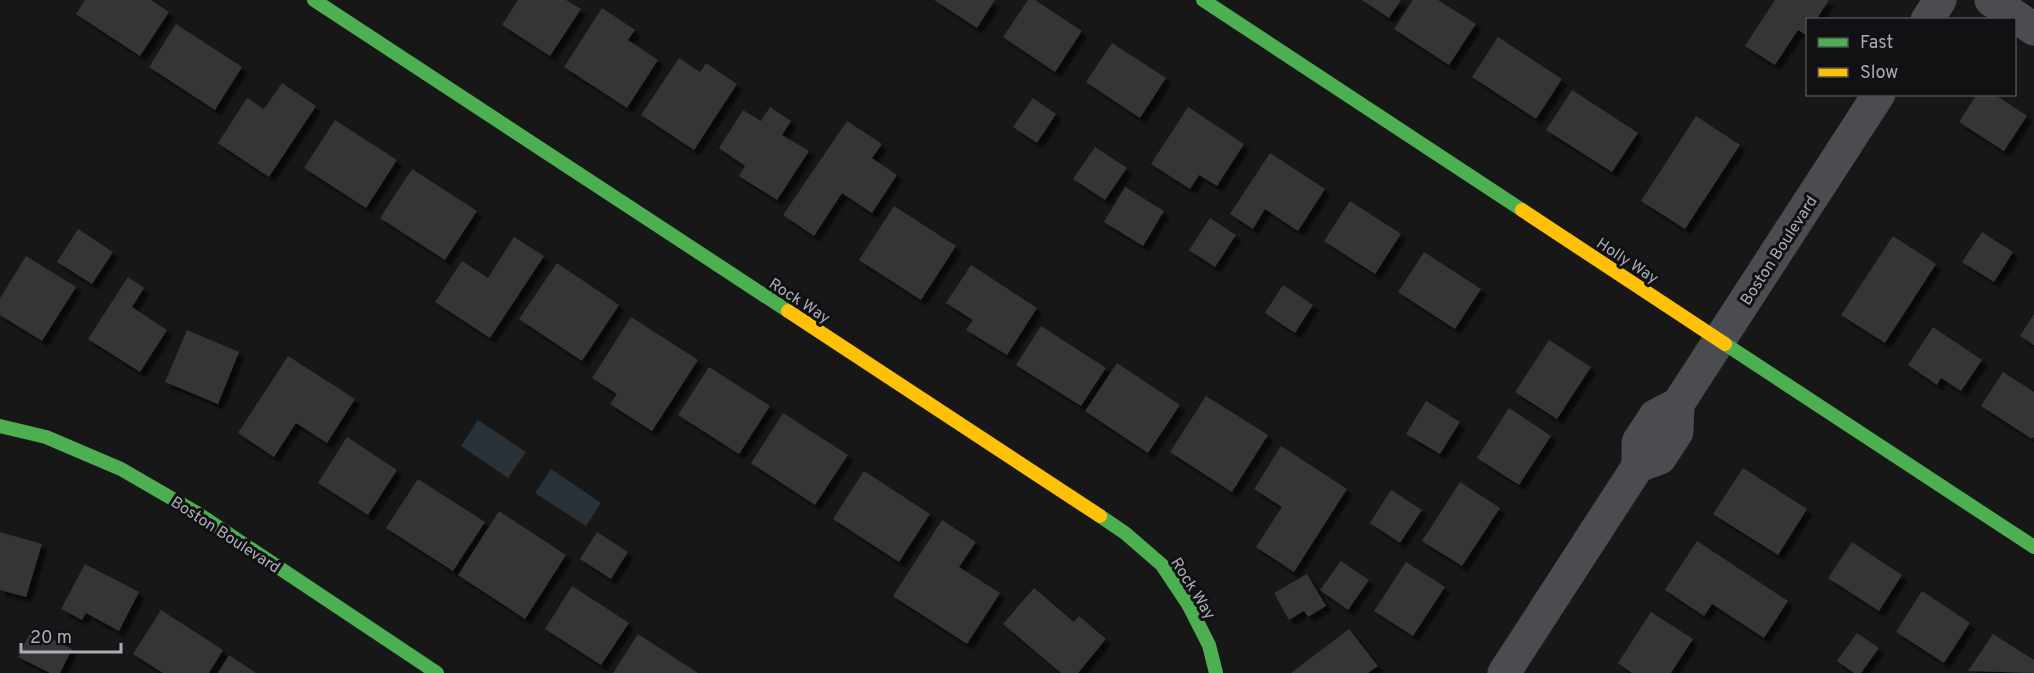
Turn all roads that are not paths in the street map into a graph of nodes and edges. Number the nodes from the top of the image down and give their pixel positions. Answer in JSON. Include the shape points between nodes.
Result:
{"nodes":[{"id":1,"x":314,"y":0,"type":"edge"},
{"id":2,"x":1203,"y":0,"type":"edge"},
{"id":3,"x":1940,"y":0,"type":"edge"},
{"id":4,"x":1991,"y":0,"type":"edge"},
{"id":5,"x":1928,"y":18,"type":"edge"},
{"id":6,"x":2034,"y":29,"type":"edge"},
{"id":7,"x":1878,"y":96,"type":"edge"},
{"id":8,"x":1719,"y":340,"type":"junction"},
{"id":9,"x":0,"y":426,"type":"edge"},
{"id":10,"x":2034,"y":547,"type":"edge"},
{"id":11,"x":437,"y":673,"type":"edge"},
{"id":12,"x":1216,"y":673,"type":"edge"},
{"id":13,"x":1504,"y":673,"type":"edge"}],
"edges":[{"from":1,"to":12,"type":"street","name":"Rock Way","via":[[1125,533],[1162,565],[1188,604],[1209,645]]},
{"from":2,"to":8,"type":"street","name":"Holly Way"},
{"from":3,"to":5,"type":"street"},
{"from":4,"to":6,"type":"street"},
{"from":7,"to":8,"type":"street","name":"Boston Boulevard"},
{"from":8,"to":10,"type":"street","name":"Holly Way"},
{"from":8,"to":13,"type":"street","name":"Boston Boulevard","via":[[1678,404],[1655,416],[1638,442],[1638,466]]},
{"from":9,"to":11,"type":"street","name":"Boston Boulevard","via":[[46,437],[121,469],[197,513]]}]}
